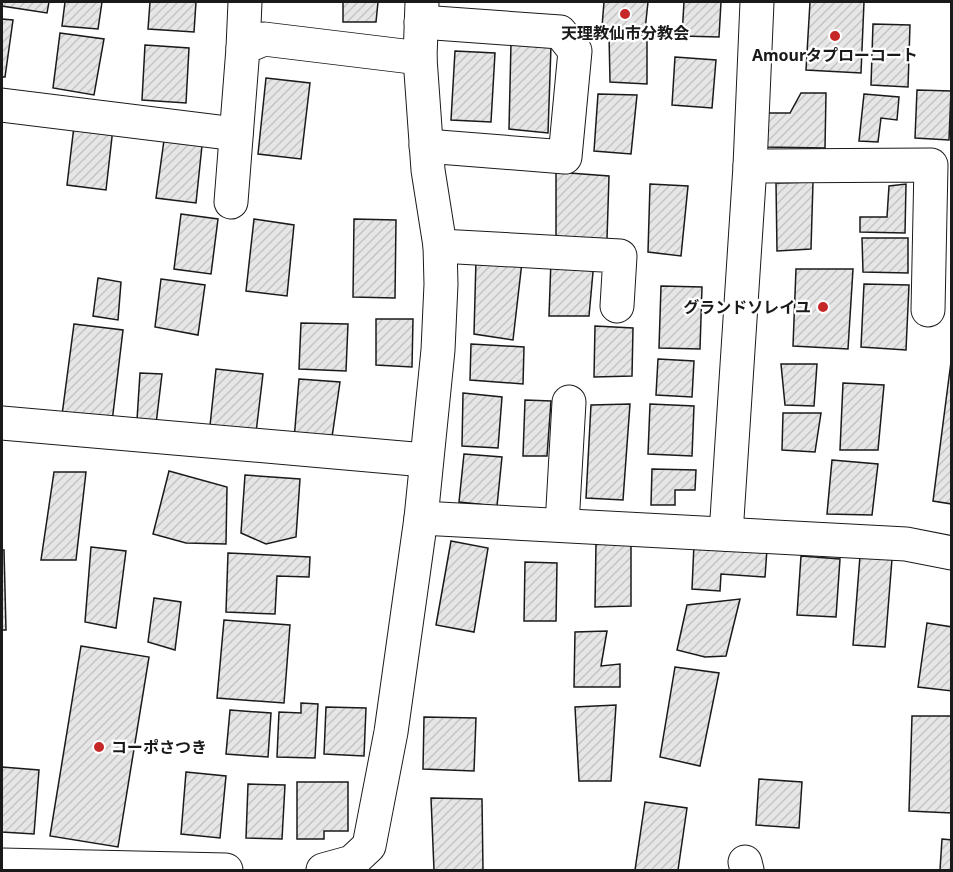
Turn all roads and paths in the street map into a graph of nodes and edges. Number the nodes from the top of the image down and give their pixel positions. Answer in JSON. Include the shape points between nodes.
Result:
{"nodes":[{"id":1,"x":245,"y":2,"type":"edge"},
{"id":2,"x":757,"y":2,"type":"edge"},
{"id":3,"x":421,"y":12,"type":"edge"},
{"id":4,"x":243,"y":48,"type":"junction"},
{"id":5,"x":420,"y":58,"type":"junction"},
{"id":6,"x":2,"y":105,"type":"edge"},
{"id":7,"x":237,"y":134,"type":"junction"},
{"id":8,"x":426,"y":146,"type":"junction"},
{"id":9,"x":750,"y":166,"type":"junction"},
{"id":10,"x":231,"y":202,"type":"dead end"},
{"id":11,"x":440,"y":246,"type":"junction"},
{"id":12,"x":617,"y":306,"type":"dead end"},
{"id":13,"x":928,"y":310,"type":"dead end"},
{"id":14,"x":569,"y":402,"type":"dead end"},
{"id":15,"x":2,"y":423,"type":"edge"},
{"id":16,"x":425,"y":460,"type":"junction"},
{"id":17,"x":421,"y":518,"type":"junction"},
{"id":18,"x":562,"y":525,"type":"junction"},
{"id":19,"x":726,"y":534,"type":"junction"},
{"id":20,"x":951,"y":553,"type":"edge"},
{"id":21,"x":2,"y":865,"type":"edge"},
{"id":22,"x":226,"y":870,"type":"edge"},
{"id":23,"x":323,"y":870,"type":"edge"}],
"edges":[{"from":1,"to":4,"type":"street"},
{"from":2,"to":9,"type":"street"},
{"from":3,"to":5,"type":"street"},
{"from":3,"to":8,"type":"street","via":[[560,32],[575,51],[565,157]]},
{"from":4,"to":5,"type":"street","via":[[264,39]]},
{"from":4,"to":7,"type":"street"},
{"from":5,"to":8,"type":"street"},
{"from":6,"to":7,"type":"street"},
{"from":7,"to":10,"type":"street"},
{"from":8,"to":11,"type":"street"},
{"from":9,"to":13,"type":"street","via":[[931,165]]},
{"from":9,"to":19,"type":"street"},
{"from":11,"to":12,"type":"street","via":[[620,256]]},
{"from":11,"to":16,"type":"street","via":[[438,350]]},
{"from":14,"to":18,"type":"street"},
{"from":15,"to":16,"type":"street"},
{"from":16,"to":17,"type":"street"},
{"from":17,"to":18,"type":"street"},
{"from":17,"to":23,"type":"street","via":[[391,732],[369,846],[352,862]]},
{"from":18,"to":19,"type":"street"},
{"from":19,"to":20,"type":"street","via":[[906,544]]},
{"from":21,"to":22,"type":"street"}]}
